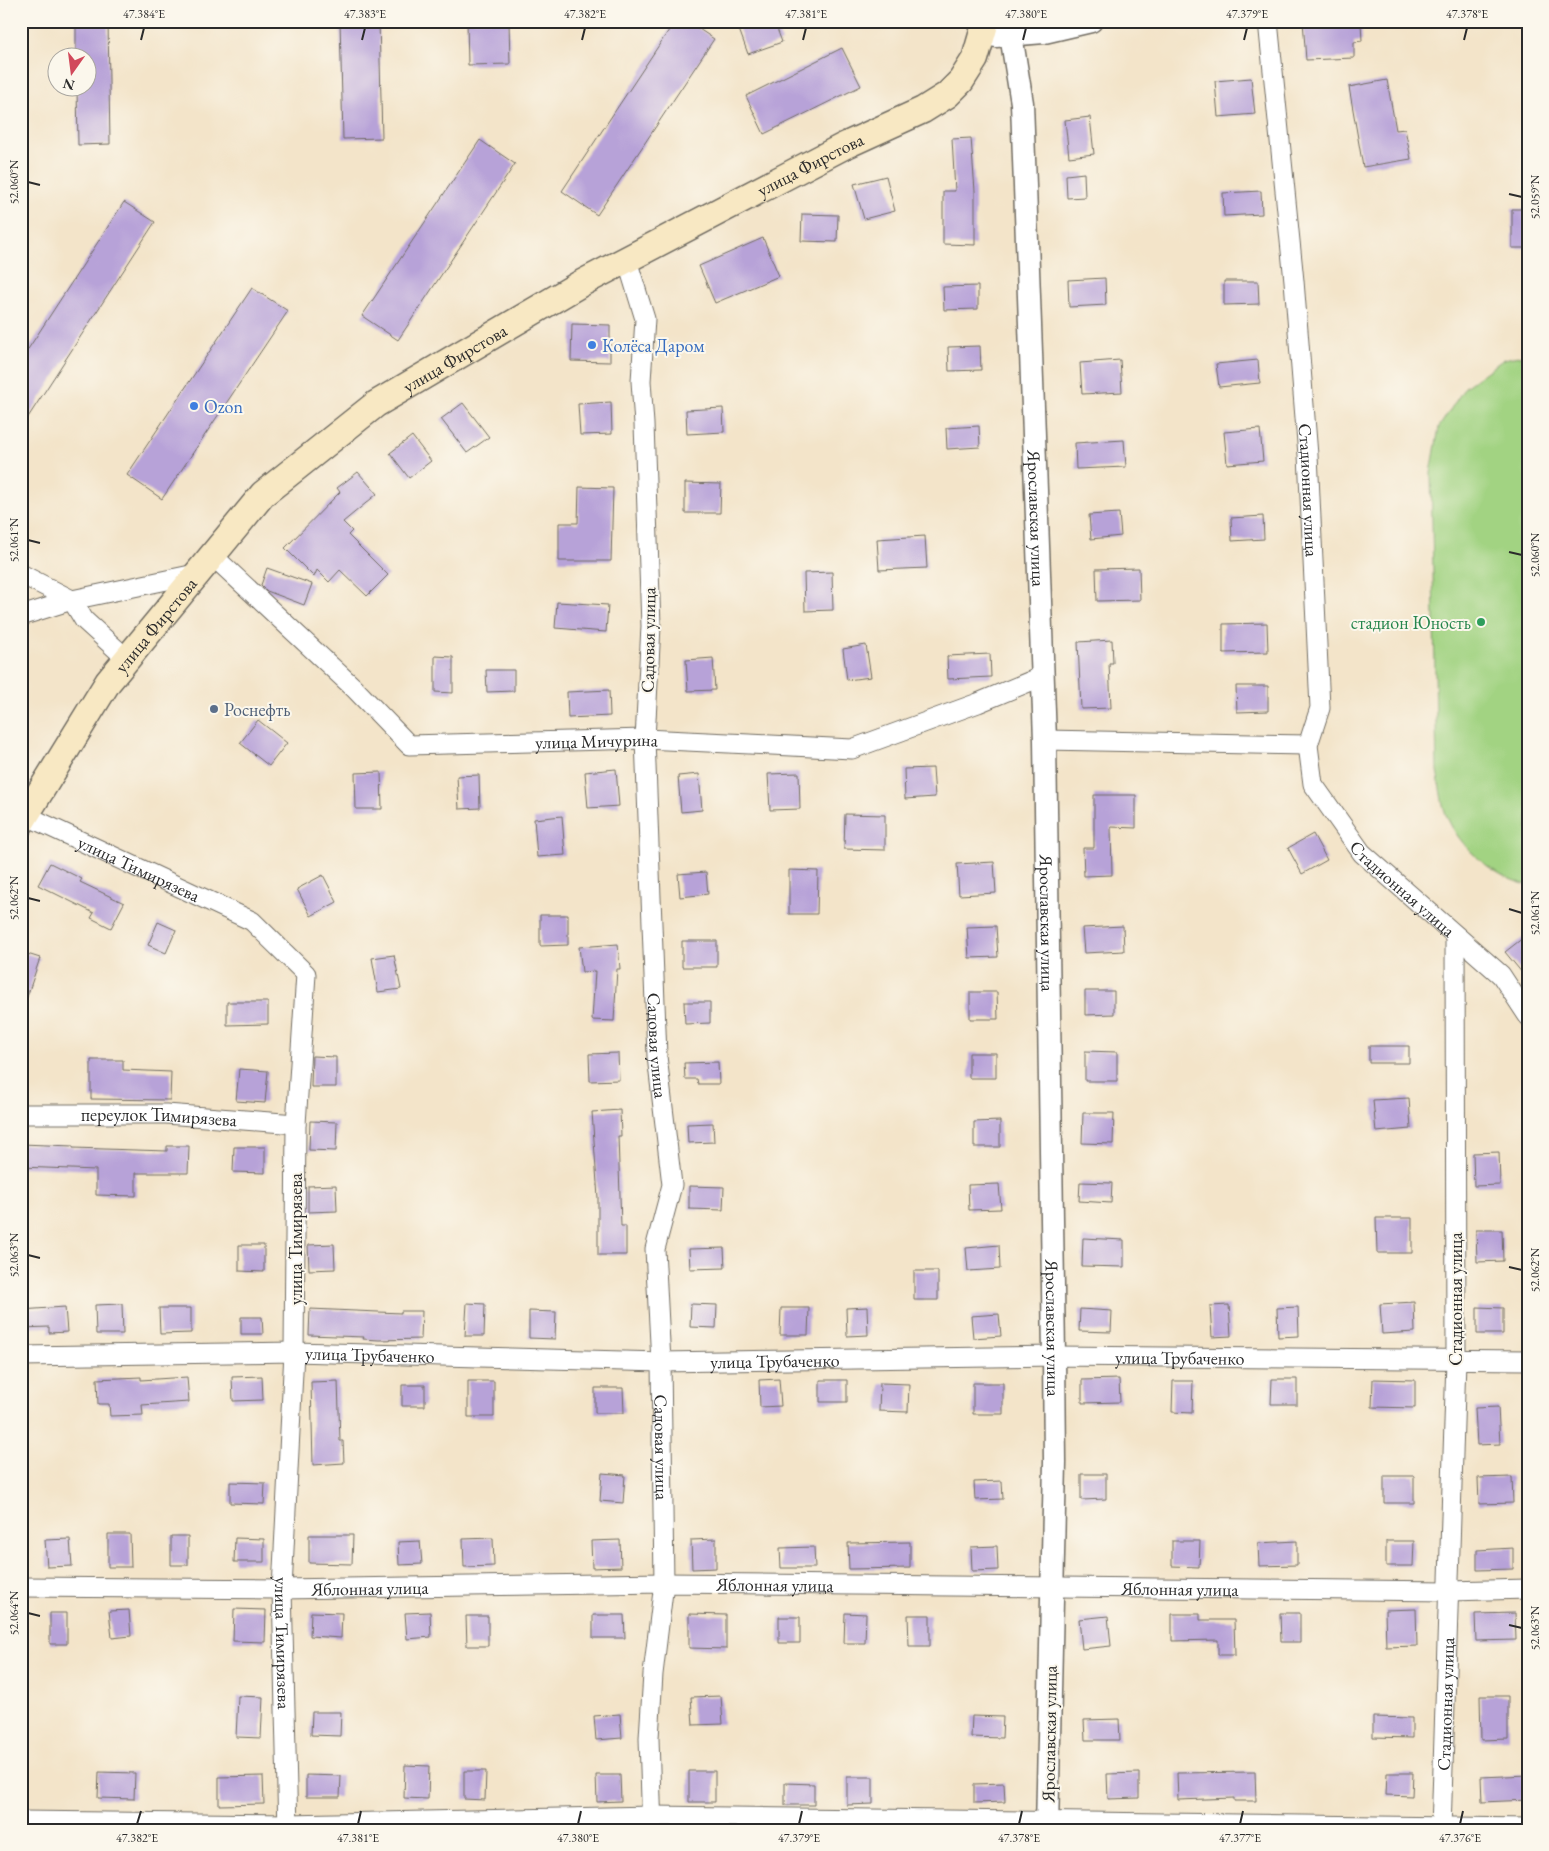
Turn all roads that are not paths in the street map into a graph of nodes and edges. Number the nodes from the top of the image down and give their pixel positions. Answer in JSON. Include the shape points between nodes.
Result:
{"nodes":[{"id":1,"x":1091,"y":21,"type":"edge"},
{"id":2,"x":1268,"y":21,"type":"edge"},
{"id":3,"x":1007,"y":28,"type":"edge"},
{"id":4,"x":984,"y":30,"type":"edge"},
{"id":5,"x":627,"y":260,"type":"junction"},
{"id":6,"x":206,"y":565,"type":"junction"},
{"id":7,"x":21,"y":574,"type":"edge"},
{"id":8,"x":72,"y":600,"type":"junction"},
{"id":9,"x":21,"y":616,"type":"edge"},
{"id":10,"x":127,"y":659,"type":"junction"},
{"id":11,"x":1042,"y":676,"type":"junction"},
{"id":12,"x":645,"y":739,"type":"junction"},
{"id":13,"x":1045,"y":740,"type":"junction"},
{"id":14,"x":1308,"y":745,"type":"junction"},
{"id":15,"x":23,"y":819,"type":"edge"},
{"id":16,"x":1456,"y":935,"type":"junction"},
{"id":17,"x":1528,"y":1016,"type":"edge"},
{"id":18,"x":21,"y":1114,"type":"edge"},
{"id":19,"x":296,"y":1124,"type":"junction"},
{"id":20,"x":294,"y":1352,"type":"junction"},
{"id":21,"x":21,"y":1356,"type":"edge"},
{"id":22,"x":1054,"y":1356,"type":"junction"},
{"id":23,"x":1456,"y":1360,"type":"junction"},
{"id":24,"x":1528,"y":1360,"type":"edge"},
{"id":25,"x":661,"y":1362,"type":"junction"},
{"id":26,"x":664,"y":1583,"type":"junction"},
{"id":27,"x":21,"y":1587,"type":"edge"},
{"id":28,"x":1052,"y":1587,"type":"junction"},
{"id":29,"x":1528,"y":1589,"type":"edge"},
{"id":30,"x":282,"y":1590,"type":"junction"},
{"id":31,"x":1449,"y":1591,"type":"junction"},
{"id":32,"x":21,"y":1821,"type":"edge"},
{"id":33,"x":652,"y":1823,"type":"edge"},
{"id":34,"x":1047,"y":1825,"type":"edge"},
{"id":35,"x":288,"y":1827,"type":"edge"},
{"id":36,"x":1528,"y":1828,"type":"edge"},
{"id":37,"x":1441,"y":1829,"type":"edge"}],
"edges":[{"from":1,"to":3,"type":"street","via":[[1044,32]]},
{"from":2,"to":14,"type":"street","name":"Стадионная улица","via":[[1308,455],[1320,708]]},
{"from":3,"to":4,"type":"street"},
{"from":3,"to":11,"type":"street","name":"Ярославская улица","via":[[1022,102]]},
{"from":4,"to":5,"type":"main road","name":"улица Фирстова","via":[[975,59],[947,95]]},
{"from":5,"to":6,"type":"main road","name":"улица Фирстова","via":[[580,284],[376,404],[262,494]]},
{"from":5,"to":12,"type":"street","name":"Садовая улица","via":[[645,319],[641,381],[650,626]]},
{"from":6,"to":8,"type":"street"},
{"from":6,"to":10,"type":"main road","name":"улица Фирстова"},
{"from":6,"to":12,"type":"street","name":"улица Мичурина","via":[[353,687],[409,745]]},
{"from":7,"to":8,"type":"street"},
{"from":8,"to":9,"type":"street"},
{"from":8,"to":10,"type":"street","via":[[84,620]]},
{"from":10,"to":15,"type":"main road","name":"улица Фирстова","via":[[108,682]]},
{"from":11,"to":12,"type":"street","name":"улица Мичурина","via":[[852,750]]},
{"from":11,"to":13,"type":"street","name":"Ярославская улица"},
{"from":12,"to":25,"type":"street","name":"Садовая улица","via":[[657,1056],[672,1185],[655,1250]]},
{"from":13,"to":14,"type":"street"},
{"from":13,"to":22,"type":"street","name":"Ярославская улица"},
{"from":14,"to":16,"type":"street","name":"Стадионная улица","via":[[1313,784],[1362,854]]},
{"from":15,"to":19,"type":"street","name":"улица Тимирязева","via":[[252,922],[306,974]]},
{"from":16,"to":17,"type":"street","via":[[1501,975]]},
{"from":16,"to":23,"type":"street","name":"Стадионная улица"},
{"from":18,"to":19,"type":"street","name":"переулок Тимирязева","via":[[166,1114]]},
{"from":19,"to":20,"type":"street","name":"улица Тимирязева"},
{"from":20,"to":21,"type":"street","name":"улица Трубаченко"},
{"from":20,"to":25,"type":"street","name":"улица Трубаченко"},
{"from":20,"to":30,"type":"street","name":"улица Тимирязева"},
{"from":22,"to":23,"type":"street","name":"улица Трубаченко"},
{"from":22,"to":25,"type":"street","name":"улица Трубаченко"},
{"from":22,"to":28,"type":"street","name":"Ярославская улица"},
{"from":23,"to":24,"type":"street","name":"улица Трубаченко"},
{"from":23,"to":31,"type":"street","name":"Стадионная улица"},
{"from":25,"to":26,"type":"street","name":"Садовая улица"},
{"from":26,"to":28,"type":"street","name":"Яблонная улица"},
{"from":26,"to":30,"type":"street","name":"Яблонная улица"},
{"from":26,"to":33,"type":"street","name":"Садовая улица","via":[[649,1738]]},
{"from":27,"to":30,"type":"street","name":"Яблонная улица"},
{"from":28,"to":31,"type":"street","name":"Яблонная улица"},
{"from":28,"to":34,"type":"street","name":"Ярославская улица"},
{"from":29,"to":31,"type":"street","name":"Яблонная улица"},
{"from":30,"to":35,"type":"street","name":"улица Тимирязева"},
{"from":31,"to":37,"type":"street","name":"Стадионная улица"},
{"from":32,"to":35,"type":"street"},
{"from":33,"to":34,"type":"street"},
{"from":33,"to":35,"type":"street"},
{"from":34,"to":37,"type":"street"},
{"from":36,"to":37,"type":"street"}]}
